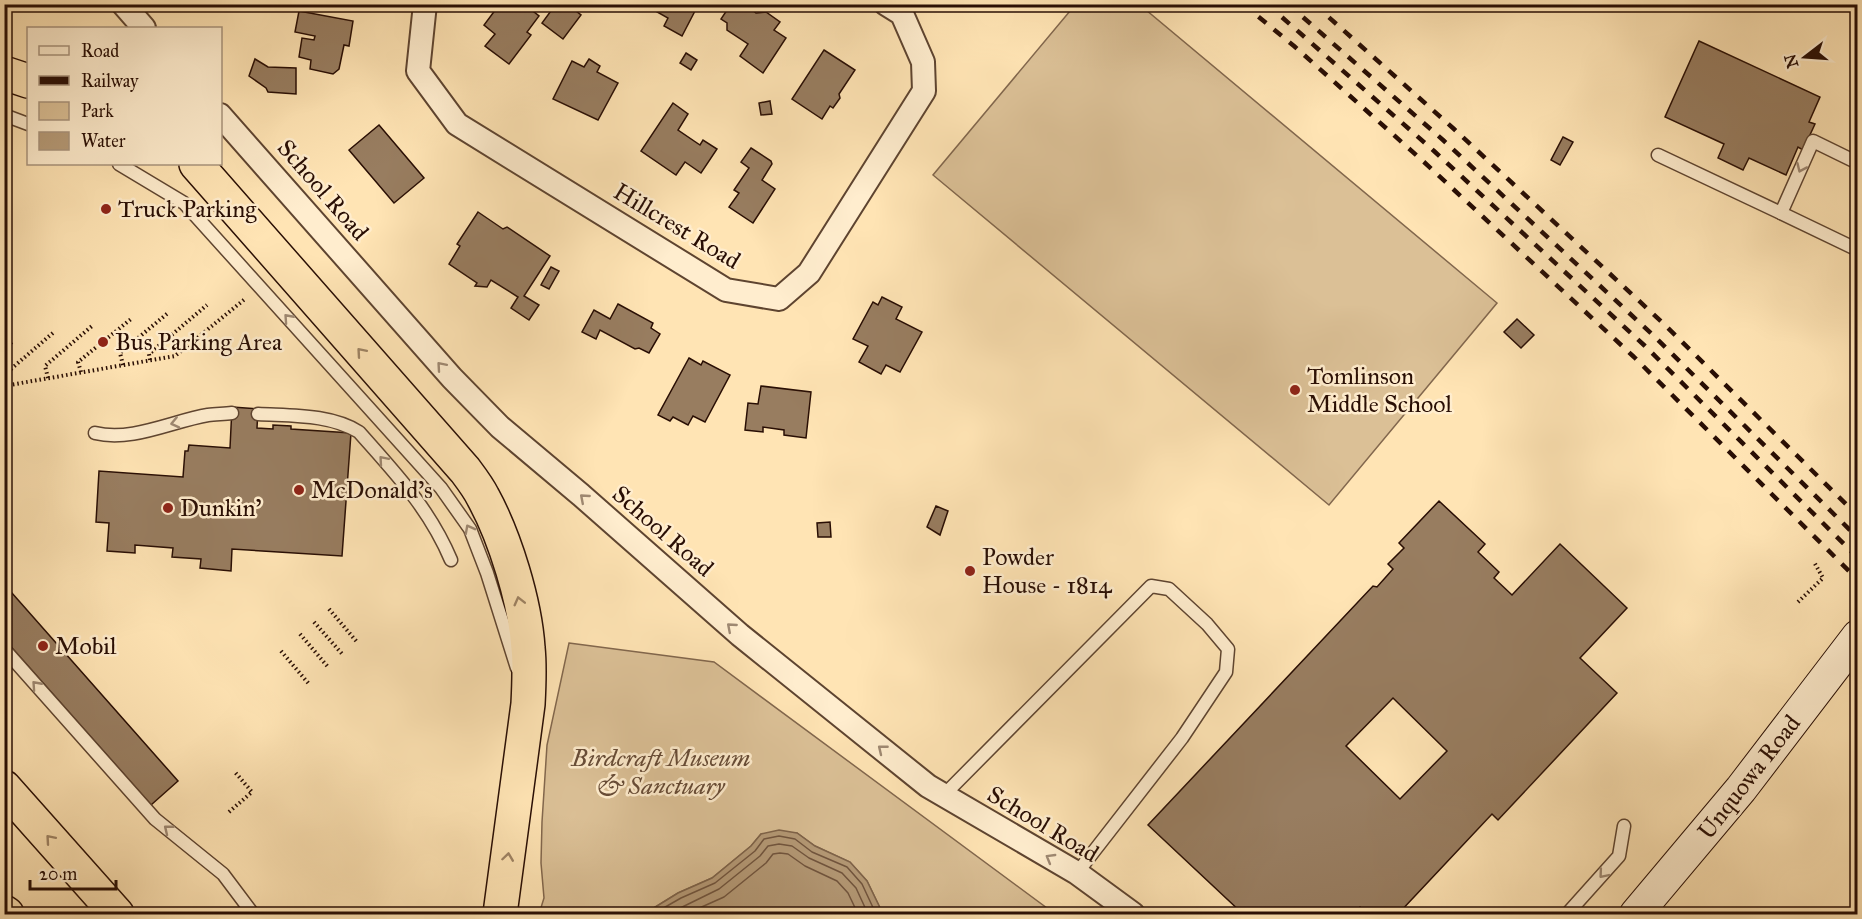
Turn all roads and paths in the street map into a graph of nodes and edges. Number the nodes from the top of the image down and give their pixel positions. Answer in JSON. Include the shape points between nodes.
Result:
{"nodes":[{"id":1,"x":123,"y":4,"type":"edge"},
{"id":2,"x":425,"y":4,"type":"edge"},
{"id":3,"x":886,"y":4,"type":"edge"},
{"id":4,"x":143,"y":27,"type":"edge"},
{"id":5,"x":4,"y":73,"type":"edge"},
{"id":6,"x":27,"y":81,"type":"edge"},
{"id":7,"x":4,"y":115,"type":"edge"},
{"id":8,"x":222,"y":117,"type":"edge"},
{"id":9,"x":27,"y":124,"type":"edge"},
{"id":10,"x":1658,"y":155,"type":"dead end"},
{"id":11,"x":1857,"y":163,"type":"edge"},
{"id":12,"x":121,"y":165,"type":"edge"},
{"id":13,"x":196,"y":165,"type":"edge"},
{"id":14,"x":1782,"y":213,"type":"junction"},
{"id":15,"x":1857,"y":250,"type":"edge"},
{"id":16,"x":244,"y":299,"type":"dead end"},
{"id":17,"x":207,"y":305,"type":"dead end"},
{"id":18,"x":168,"y":313,"type":"dead end"},
{"id":19,"x":131,"y":319,"type":"dead end"},
{"id":20,"x":92,"y":326,"type":"dead end"},
{"id":21,"x":54,"y":332,"type":"dead end"},
{"id":22,"x":14,"y":340,"type":"dead end"},
{"id":23,"x":4,"y":349,"type":"edge"},
{"id":24,"x":150,"y":360,"type":"junction"},
{"id":25,"x":123,"y":365,"type":"junction"},
{"id":26,"x":81,"y":372,"type":"junction"},
{"id":27,"x":4,"y":375,"type":"edge"},
{"id":28,"x":48,"y":378,"type":"junction"},
{"id":29,"x":5,"y":384,"type":"edge"},
{"id":30,"x":232,"y":413,"type":"dead end"},
{"id":31,"x":258,"y":414,"type":"dead end"},
{"id":32,"x":95,"y":433,"type":"dead end"},
{"id":33,"x":451,"y":560,"type":"dead end"},
{"id":34,"x":1814,"y":562,"type":"dead end"},
{"id":35,"x":1798,"y":602,"type":"dead end"},
{"id":36,"x":329,"y":609,"type":"dead end"},
{"id":37,"x":314,"y":622,"type":"dead end"},
{"id":38,"x":300,"y":634,"type":"dead end"},
{"id":39,"x":1857,"y":636,"type":"edge"},
{"id":40,"x":357,"y":642,"type":"dead end"},
{"id":41,"x":4,"y":649,"type":"edge"},
{"id":42,"x":281,"y":651,"type":"dead end"},
{"id":43,"x":343,"y":655,"type":"dead end"},
{"id":44,"x":328,"y":667,"type":"dead end"},
{"id":45,"x":309,"y":684,"type":"dead end"},
{"id":46,"x":528,"y":704,"type":"junction"},
{"id":47,"x":234,"y":771,"type":"dead end"},
{"id":48,"x":4,"y":787,"type":"edge"},
{"id":49,"x":943,"y":796,"type":"junction"},
{"id":50,"x":230,"y":812,"type":"dead end"},
{"id":51,"x":1624,"y":826,"type":"dead end"},
{"id":52,"x":1077,"y":873,"type":"junction"},
{"id":53,"x":117,"y":915,"type":"edge"},
{"id":54,"x":252,"y":915,"type":"edge"},
{"id":55,"x":500,"y":915,"type":"edge"},
{"id":56,"x":1133,"y":915,"type":"edge"},
{"id":57,"x":1567,"y":915,"type":"edge"},
{"id":58,"x":1636,"y":915,"type":"edge"}],
"edges":[{"from":1,"to":4,"type":"street"},
{"from":2,"to":3,"type":"street","name":"Hillcrest Road","via":[[418,71],[457,123],[726,290],[779,299],[809,273],[924,91],[923,62],[902,14]]},
{"from":5,"to":6,"type":"highway"},
{"from":7,"to":9,"type":"lane"},
{"from":49,"to":8,"type":"street","name":"School Road","one_way":true,"via":[[740,635],[500,427]]},
{"from":10,"to":14,"type":"lane"},
{"from":11,"to":14,"type":"lane","one_way":true,"via":[[1813,141]]},
{"from":46,"to":12,"type":"lane","one_way":true,"via":[[470,529],[441,488],[184,203]]},
{"from":46,"to":13,"type":"highway","one_way":true,"via":[[528,646],[523,616],[506,552],[482,494]]},
{"from":14,"to":15,"type":"lane"},
{"from":16,"to":24,"type":"path","via":[[175,356]]},
{"from":17,"to":24,"type":"path","via":[[149,354]]},
{"from":18,"to":25,"type":"path","via":[[120,353]]},
{"from":19,"to":26,"type":"path","via":[[78,362]]},
{"from":20,"to":28,"type":"path","via":[[45,366]]},
{"from":21,"to":27,"type":"path"},
{"from":22,"to":23,"type":"path"},
{"from":24,"to":25,"type":"path"},
{"from":25,"to":26,"type":"path"},
{"from":26,"to":28,"type":"path"},
{"from":28,"to":29,"type":"path"},
{"from":30,"to":32,"type":"lane","one_way":true,"via":[[127,434]]},
{"from":33,"to":31,"type":"lane","one_way":true,"via":[[419,502],[359,432],[330,420]]},
{"from":34,"to":35,"type":"path","via":[[1823,578]]},
{"from":36,"to":40,"type":"path"},
{"from":37,"to":43,"type":"path"},
{"from":38,"to":44,"type":"path"},
{"from":39,"to":58,"type":"street","name":"Unquowa Road","via":[[1713,825]]},
{"from":54,"to":41,"type":"lane","one_way":true,"via":[[223,874],[155,819]]},
{"from":42,"to":45,"type":"path"},
{"from":55,"to":46,"type":"highway","one_way":true},
{"from":47,"to":50,"type":"path","via":[[252,792]]},
{"from":53,"to":48,"type":"highway","one_way":true},
{"from":52,"to":49,"type":"street","name":"School Road","one_way":true},
{"from":49,"to":52,"type":"lane","via":[[1151,586],[1169,589],[1208,624],[1228,649],[1227,672],[1182,738]]},
{"from":51,"to":57,"type":"lane","one_way":true,"via":[[1619,856]]},
{"from":52,"to":56,"type":"street","name":"School Road"}]}
